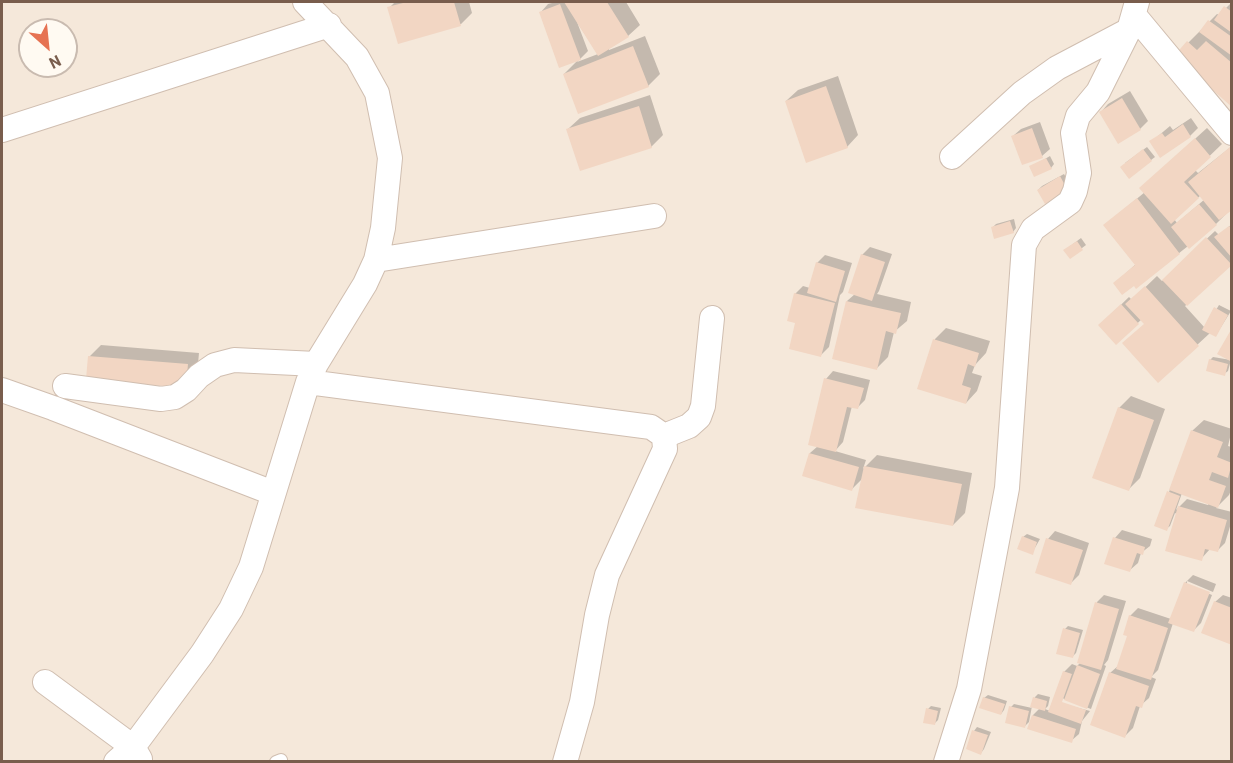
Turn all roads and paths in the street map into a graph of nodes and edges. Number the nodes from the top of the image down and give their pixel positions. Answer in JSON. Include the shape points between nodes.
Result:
{"nodes":[{"id":1,"x":306,"y":2,"type":"edge"},
{"id":2,"x":1133,"y":16,"type":"edge"},
{"id":3,"x":329,"y":25,"type":"junction"},
{"id":4,"x":2,"y":130,"type":"edge"},
{"id":5,"x":1232,"y":134,"type":"edge"},
{"id":6,"x":952,"y":157,"type":"dead end"},
{"id":7,"x":654,"y":216,"type":"dead end"},
{"id":8,"x":376,"y":260,"type":"junction"},
{"id":9,"x":712,"y":318,"type":"dead end"},
{"id":10,"x":312,"y":373,"type":"junction"},
{"id":11,"x":65,"y":386,"type":"dead end"},
{"id":12,"x":2,"y":390,"type":"edge"},
{"id":13,"x":664,"y":436,"type":"junction"},
{"id":14,"x":273,"y":493,"type":"junction"},
{"id":15,"x":45,"y":682,"type":"dead end"},
{"id":16,"x":130,"y":757,"type":"edge"},
{"id":17,"x":565,"y":762,"type":"edge"},
{"id":18,"x":946,"y":762,"type":"edge"}],
"edges":[{"from":1,"to":3,"type":"street"},
{"from":2,"to":5,"type":"street"},
{"from":2,"to":6,"type":"street","via":[[1022,93]]},
{"from":2,"to":18,"type":"street","via":[[1098,92],[1078,116],[1073,133],[1079,173],[1076,191],[1070,202],[1033,229],[1024,245],[1007,488],[969,689]]},
{"from":3,"to":4,"type":"street"},
{"from":3,"to":8,"type":"street","via":[[357,57],[376,93],[390,158]]},
{"from":7,"to":8,"type":"street"},
{"from":8,"to":10,"type":"street"},
{"from":9,"to":13,"type":"street","via":[[699,417]]},
{"from":10,"to":11,"type":"street","via":[[234,360],[215,365],[175,397],[161,399]]},
{"from":10,"to":13,"type":"street","via":[[651,427]]},
{"from":10,"to":14,"type":"street"},
{"from":12,"to":14,"type":"street"},
{"from":13,"to":17,"type":"street","via":[[665,449],[607,575],[582,702]]},
{"from":14,"to":16,"type":"street","via":[[251,567],[231,609]]},
{"from":15,"to":16,"type":"street"}]}
